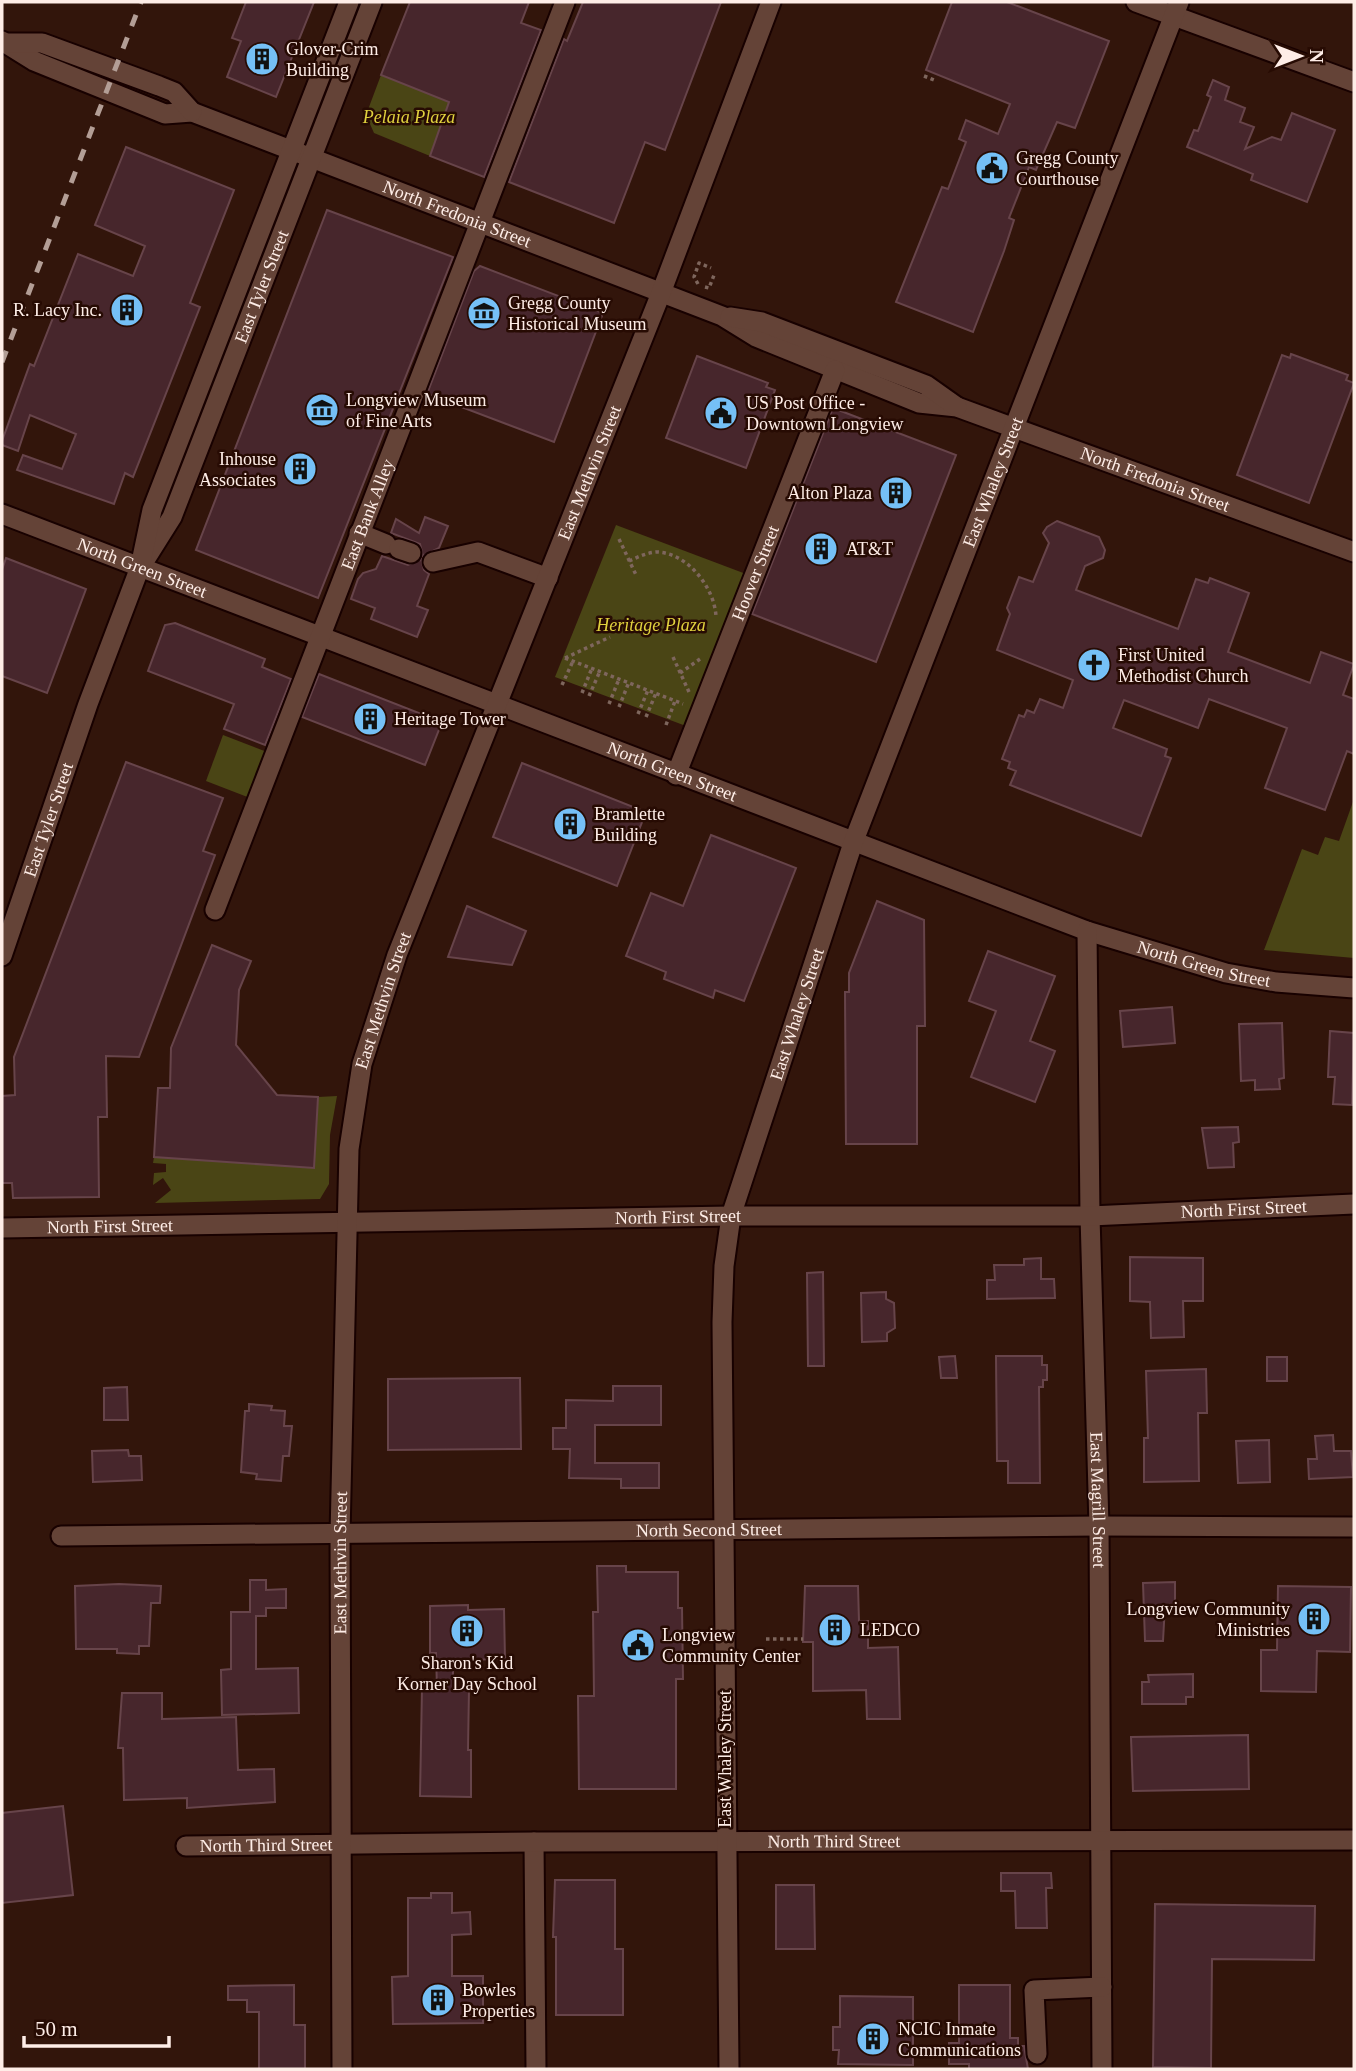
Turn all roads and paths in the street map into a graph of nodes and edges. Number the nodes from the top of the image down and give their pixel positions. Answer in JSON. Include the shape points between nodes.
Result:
{"nodes":[{"id":1,"x":349,"y":2,"type":"edge"},
{"id":2,"x":372,"y":2,"type":"edge"},
{"id":3,"x":565,"y":2,"type":"edge"},
{"id":4,"x":771,"y":2,"type":"edge"},
{"id":5,"x":1136,"y":2,"type":"edge"},
{"id":6,"x":1176,"y":9,"type":"edge"},
{"id":7,"x":4,"y":42,"type":"edge"},
{"id":8,"x":925,"y":76,"type":"dead end"},
{"id":9,"x":937,"y":80,"type":"dead end"},
{"id":10,"x":1354,"y":82,"type":"edge"},
{"id":11,"x":192,"y":112,"type":"junction"},
{"id":12,"x":291,"y":150,"type":"junction"},
{"id":13,"x":312,"y":158,"type":"junction"},
{"id":14,"x":481,"y":222,"type":"junction"},
{"id":15,"x":711,"y":268,"type":"dead end"},
{"id":16,"x":689,"y":271,"type":"dead end"},
{"id":17,"x":695,"y":273,"type":"junction"},
{"id":18,"x":715,"y":275,"type":"dead end"},
{"id":19,"x":661,"y":292,"type":"junction"},
{"id":20,"x":722,"y":316,"type":"junction"},
{"id":21,"x":835,"y":370,"type":"junction"},
{"id":22,"x":957,"y":407,"type":"junction"},
{"id":23,"x":1014,"y":428,"type":"junction"},
{"id":24,"x":2,"y":514,"type":"edge"},
{"id":25,"x":359,"y":533,"type":"junction"},
{"id":26,"x":620,"y":539,"type":"dead end"},
{"id":27,"x":399,"y":549,"type":"dead end"},
{"id":28,"x":1354,"y":552,"type":"edge"},
{"id":29,"x":629,"y":561,"type":"junction"},
{"id":30,"x":433,"y":562,"type":"dead end"},
{"id":31,"x":140,"y":567,"type":"junction"},
{"id":32,"x":637,"y":577,"type":"dead end"},
{"id":33,"x":548,"y":578,"type":"junction"},
{"id":34,"x":716,"y":625,"type":"dead end"},
{"id":35,"x":319,"y":636,"type":"junction"},
{"id":36,"x":610,"y":637,"type":"dead end"},
{"id":37,"x":707,"y":650,"type":"dead end"},
{"id":38,"x":673,"y":657,"type":"dead end"},
{"id":39,"x":573,"y":660,"type":"junction"},
{"id":40,"x":592,"y":668,"type":"junction"},
{"id":41,"x":600,"y":671,"type":"junction"},
{"id":42,"x":680,"y":673,"type":"junction"},
{"id":43,"x":619,"y":679,"type":"junction"},
{"id":44,"x":629,"y":682,"type":"junction"},
{"id":45,"x":562,"y":685,"type":"dead end"},
{"id":46,"x":648,"y":690,"type":"junction"},
{"id":47,"x":582,"y":693,"type":"dead end"},
{"id":48,"x":656,"y":693,"type":"junction"},
{"id":49,"x":589,"y":696,"type":"dead end"},
{"id":50,"x":675,"y":701,"type":"junction"},
{"id":51,"x":497,"y":704,"type":"junction"},
{"id":52,"x":610,"y":704,"type":"dead end"},
{"id":53,"x":619,"y":707,"type":"dead end"},
{"id":54,"x":638,"y":714,"type":"dead end"},
{"id":55,"x":646,"y":718,"type":"dead end"},
{"id":56,"x":666,"y":725,"type":"dead end"},
{"id":57,"x":676,"y":775,"type":"junction"},
{"id":58,"x":853,"y":843,"type":"junction"},
{"id":59,"x":215,"y":910,"type":"dead end"},
{"id":60,"x":1087,"y":931,"type":"junction"},
{"id":61,"x":2,"y":956,"type":"edge"},
{"id":62,"x":1354,"y":988,"type":"edge"},
{"id":63,"x":1354,"y":1204,"type":"edge"},
{"id":64,"x":731,"y":1216,"type":"junction"},
{"id":65,"x":1090,"y":1216,"type":"junction"},
{"id":66,"x":346,"y":1221,"type":"junction"},
{"id":67,"x":2,"y":1228,"type":"edge"},
{"id":68,"x":1099,"y":1526,"type":"junction"},
{"id":69,"x":1354,"y":1527,"type":"edge"},
{"id":70,"x":723,"y":1531,"type":"junction"},
{"id":71,"x":340,"y":1535,"type":"junction"},
{"id":72,"x":61,"y":1536,"type":"dead end"},
{"id":73,"x":766,"y":1639,"type":"dead end"},
{"id":74,"x":803,"y":1639,"type":"dead end"},
{"id":75,"x":1101,"y":1839,"type":"junction"},
{"id":76,"x":1354,"y":1840,"type":"edge"},
{"id":77,"x":726,"y":1841,"type":"junction"},
{"id":78,"x":534,"y":1842,"type":"junction"},
{"id":79,"x":340,"y":1844,"type":"junction"},
{"id":80,"x":186,"y":1846,"type":"dead end"},
{"id":81,"x":1102,"y":1987,"type":"junction"},
{"id":82,"x":1037,"y":2054,"type":"dead end"},
{"id":83,"x":342,"y":2069,"type":"edge"},
{"id":84,"x":536,"y":2069,"type":"edge"},
{"id":85,"x":729,"y":2069,"type":"edge"},
{"id":86,"x":1102,"y":2069,"type":"edge"}],
"edges":[{"from":1,"to":12,"type":"street","name":"East Tyler Street"},
{"from":2,"to":13,"type":"street","name":"East Tyler Street"},
{"from":3,"to":14,"type":"street","name":"East Bank Alley"},
{"from":4,"to":19,"type":"street","name":"East Methvin Street"},
{"from":5,"to":6,"type":"street"},
{"from":6,"to":10,"type":"street"},
{"from":6,"to":23,"type":"street","name":"East Whaley Street"},
{"from":7,"to":11,"type":"street","name":"North Fredonia Street","via":[[34,61],[164,114]]},
{"from":7,"to":11,"type":"street","name":"North Fredonia Street","via":[[42,43],[174,92]]},
{"from":8,"to":9,"type":"path"},
{"from":11,"to":12,"type":"street","name":"North Fredonia Street"},
{"from":12,"to":13,"type":"street","name":"North Fredonia Street"},
{"from":12,"to":31,"type":"street","name":"East Tyler Street","via":[[152,510]]},
{"from":13,"to":14,"type":"street","name":"North Fredonia Street"},
{"from":13,"to":31,"type":"street","name":"East Tyler Street","via":[[172,517]]},
{"from":14,"to":19,"type":"street","name":"North Fredonia Street"},
{"from":14,"to":25,"type":"street","name":"East Bank Alley"},
{"from":15,"to":17,"type":"path","via":[[699,264]]},
{"from":16,"to":17,"type":"path"},
{"from":17,"to":18,"type":"path","via":[[694,281],[709,288]]},
{"from":19,"to":20,"type":"street","name":"North Fredonia Street"},
{"from":19,"to":33,"type":"street","name":"East Methvin Street"},
{"from":20,"to":21,"type":"street","name":"North Fredonia Street","via":[[756,337]]},
{"from":20,"to":22,"type":"street","name":"North Fredonia Street","via":[[762,321],[926,384]]},
{"from":21,"to":22,"type":"street","name":"North Fredonia Street","via":[[919,403]]},
{"from":21,"to":57,"type":"street","name":"Hoover Street"},
{"from":22,"to":23,"type":"street","name":"North Fredonia Street"},
{"from":23,"to":28,"type":"street","name":"North Fredonia Street"},
{"from":23,"to":58,"type":"street","name":"East Whaley Street"},
{"from":24,"to":31,"type":"street","name":"North Green Street"},
{"from":25,"to":27,"type":"street"},
{"from":25,"to":35,"type":"street","name":"East Bank Alley"},
{"from":26,"to":29,"type":"path"},
{"from":29,"to":32,"type":"path"},
{"from":29,"to":34,"type":"path","via":[[654,552],[686,564],[706,585]]},
{"from":30,"to":33,"type":"street","via":[[478,552]]},
{"from":31,"to":35,"type":"street","name":"North Green Street"},
{"from":31,"to":61,"type":"street","name":"East Tyler Street"},
{"from":33,"to":51,"type":"street","name":"East Methvin Street"},
{"from":35,"to":51,"type":"street","name":"North Green Street"},
{"from":35,"to":59,"type":"street","name":"East Bank Alley"},
{"from":36,"to":39,"type":"path","via":[[565,657]]},
{"from":37,"to":42,"type":"path"},
{"from":38,"to":42,"type":"path"},
{"from":39,"to":40,"type":"path"},
{"from":39,"to":45,"type":"path"},
{"from":40,"to":41,"type":"path"},
{"from":40,"to":47,"type":"path"},
{"from":41,"to":43,"type":"path"},
{"from":41,"to":49,"type":"path"},
{"from":42,"to":50,"type":"path","via":[[690,695],[685,705]]},
{"from":43,"to":44,"type":"path"},
{"from":43,"to":52,"type":"path"},
{"from":44,"to":46,"type":"path"},
{"from":44,"to":53,"type":"path"},
{"from":46,"to":48,"type":"path"},
{"from":46,"to":54,"type":"path"},
{"from":48,"to":50,"type":"path"},
{"from":48,"to":55,"type":"path"},
{"from":50,"to":56,"type":"path"},
{"from":51,"to":57,"type":"street","name":"North Green Street"},
{"from":51,"to":66,"type":"street","name":"East Methvin Street","via":[[369,1037],[352,1120]]},
{"from":57,"to":58,"type":"street","name":"North Green Street"},
{"from":58,"to":60,"type":"street","name":"North Green Street"},
{"from":58,"to":64,"type":"street","name":"East Whaley Street"},
{"from":60,"to":62,"type":"street","name":"North Green Street","via":[[1226,973]]},
{"from":60,"to":65,"type":"street","name":"East Magrill Street"},
{"from":63,"to":65,"type":"street","name":"North First Street"},
{"from":64,"to":65,"type":"street","name":"North First Street"},
{"from":64,"to":66,"type":"street","name":"North First Street"},
{"from":64,"to":70,"type":"street","name":"East Whaley Street","via":[[723,1266]]},
{"from":65,"to":68,"type":"street","name":"East Magrill Street"},
{"from":66,"to":67,"type":"street","name":"North First Street"},
{"from":66,"to":71,"type":"street","name":"East Methvin Street"},
{"from":68,"to":69,"type":"street","name":"North Second Street"},
{"from":68,"to":70,"type":"street","name":"North Second Street"},
{"from":68,"to":75,"type":"street","name":"East Magrill Street"},
{"from":70,"to":71,"type":"street","name":"North Second Street"},
{"from":70,"to":77,"type":"street","name":"East Whaley Street"},
{"from":71,"to":72,"type":"street","name":"North Second Street"},
{"from":71,"to":79,"type":"street","name":"East Methvin Street"},
{"from":73,"to":74,"type":"path"},
{"from":75,"to":76,"type":"street","name":"North Third Street"},
{"from":75,"to":77,"type":"street","name":"North Third Street"},
{"from":75,"to":81,"type":"street","name":"East Magrill Street"},
{"from":77,"to":78,"type":"street","name":"North Third Street"},
{"from":77,"to":85,"type":"street","name":"East Whaley Street"},
{"from":78,"to":79,"type":"street","name":"North Third Street"},
{"from":78,"to":84,"type":"street"},
{"from":79,"to":80,"type":"street","name":"North Third Street"},
{"from":79,"to":83,"type":"street","name":"East Methvin Street"},
{"from":81,"to":82,"type":"street","via":[[1034,1990]]},
{"from":81,"to":86,"type":"street","name":"East Magrill Street"}]}
